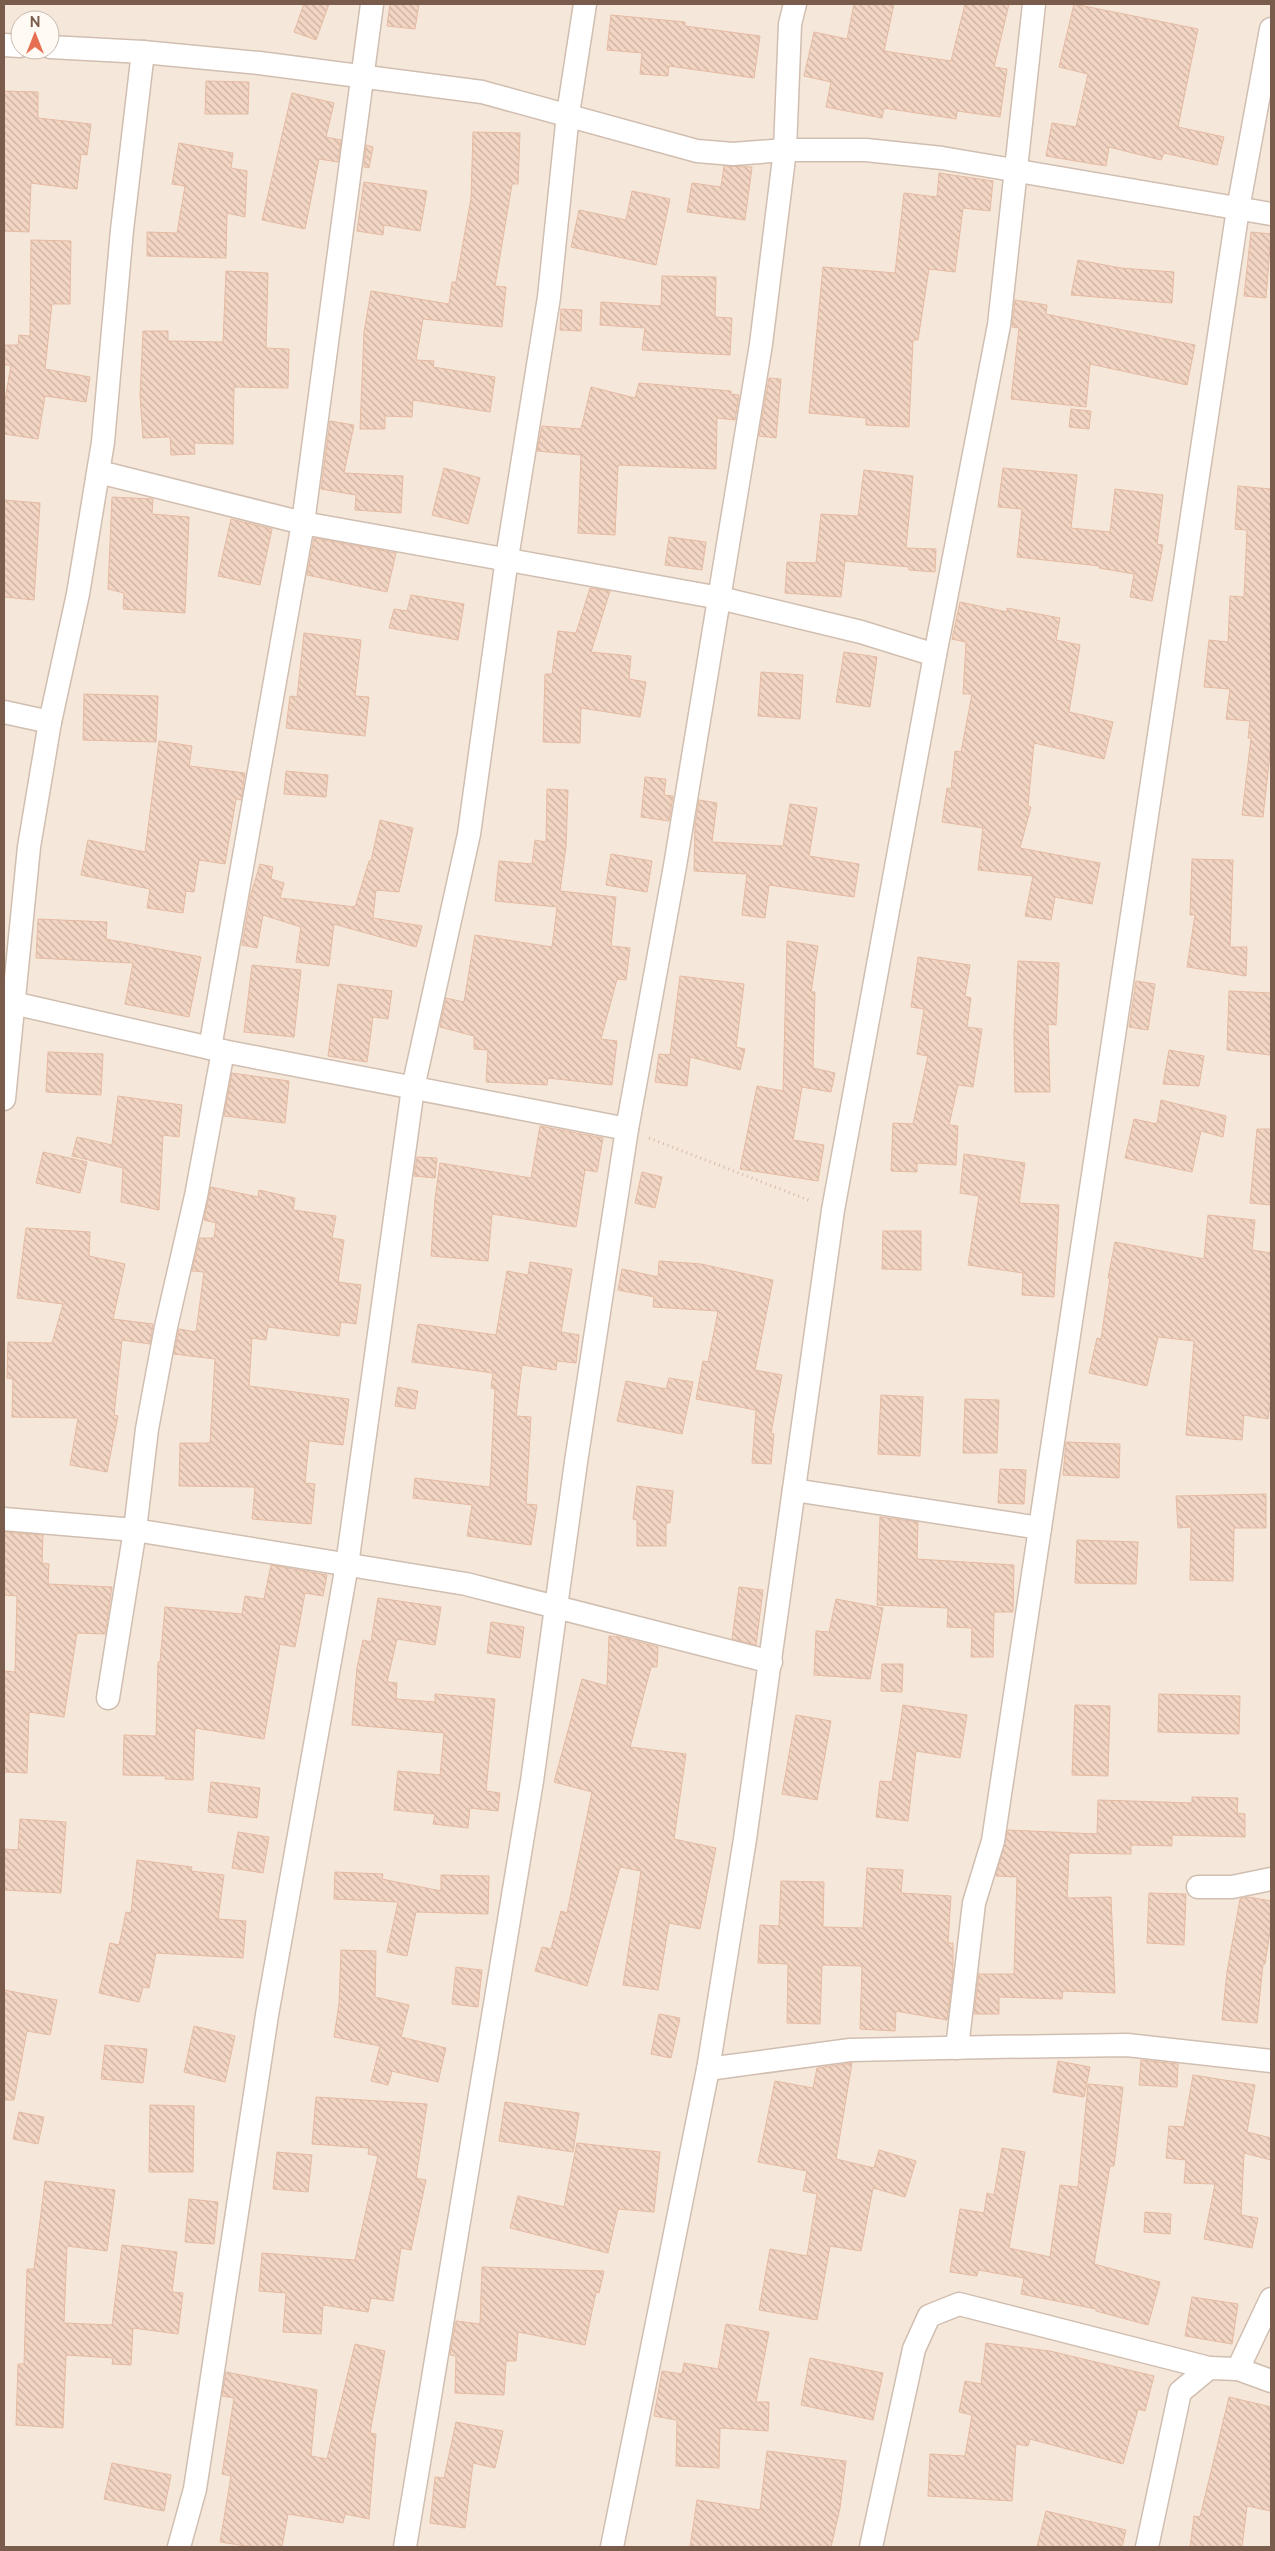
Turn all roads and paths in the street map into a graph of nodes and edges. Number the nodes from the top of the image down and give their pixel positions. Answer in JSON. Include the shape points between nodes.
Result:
{"nodes":[{"id":1,"x":372,"y":4,"type":"edge"},
{"id":2,"x":585,"y":4,"type":"edge"},
{"id":3,"x":794,"y":4,"type":"edge"},
{"id":4,"x":1034,"y":4,"type":"edge"},
{"id":5,"x":1271,"y":29,"type":"edge"},
{"id":6,"x":60,"y":47,"type":"edge"},
{"id":7,"x":143,"y":52,"type":"junction"},
{"id":8,"x":361,"y":75,"type":"junction"},
{"id":9,"x":568,"y":114,"type":"junction"},
{"id":10,"x":786,"y":150,"type":"junction"},
{"id":11,"x":1014,"y":171,"type":"junction"},
{"id":12,"x":1238,"y":209,"type":"junction"},
{"id":13,"x":1271,"y":214,"type":"edge"},
{"id":14,"x":99,"y":472,"type":"junction"},
{"id":15,"x":303,"y":523,"type":"junction"},
{"id":16,"x":507,"y":558,"type":"junction"},
{"id":17,"x":720,"y":598,"type":"junction"},
{"id":18,"x":935,"y":655,"type":"junction"},
{"id":19,"x":4,"y":712,"type":"edge"},
{"id":20,"x":50,"y":722,"type":"junction"},
{"id":21,"x":13,"y":1003,"type":"junction"},
{"id":22,"x":216,"y":1049,"type":"junction"},
{"id":23,"x":413,"y":1088,"type":"junction"},
{"id":24,"x":4,"y":1099,"type":"edge"},
{"id":25,"x":628,"y":1129,"type":"junction"},
{"id":26,"x":833,"y":1210,"type":"junction"},
{"id":27,"x":794,"y":1490,"type":"junction"},
{"id":28,"x":4,"y":1519,"type":"edge"},
{"id":29,"x":1040,"y":1528,"type":"junction"},
{"id":30,"x":135,"y":1530,"type":"junction"},
{"id":31,"x":347,"y":1565,"type":"junction"},
{"id":32,"x":555,"y":1607,"type":"junction"},
{"id":33,"x":770,"y":1662,"type":"junction"},
{"id":34,"x":108,"y":1698,"type":"dead end"},
{"id":35,"x":1271,"y":1879,"type":"edge"},
{"id":36,"x":1198,"y":1887,"type":"dead end"},
{"id":37,"x":957,"y":2048,"type":"junction"},
{"id":38,"x":1271,"y":2061,"type":"edge"},
{"id":39,"x":708,"y":2070,"type":"junction"},
{"id":40,"x":1271,"y":2299,"type":"edge"},
{"id":41,"x":1209,"y":2368,"type":"junction"},
{"id":42,"x":1238,"y":2369,"type":"junction"},
{"id":43,"x":1271,"y":2381,"type":"edge"},
{"id":44,"x":179,"y":2547,"type":"edge"},
{"id":45,"x":405,"y":2547,"type":"edge"},
{"id":46,"x":612,"y":2547,"type":"edge"},
{"id":47,"x":871,"y":2547,"type":"edge"},
{"id":48,"x":1148,"y":2547,"type":"edge"}],
"edges":[{"from":1,"to":8,"type":"street"},
{"from":2,"to":9,"type":"street"},
{"from":3,"to":10,"type":"street","via":[[790,24]]},
{"from":4,"to":11,"type":"street"},
{"from":5,"to":12,"type":"street"},
{"from":6,"to":7,"type":"street"},
{"from":7,"to":8,"type":"street"},
{"from":7,"to":14,"type":"street"},
{"from":8,"to":9,"type":"street","via":[[482,92]]},
{"from":8,"to":15,"type":"street"},
{"from":9,"to":10,"type":"street","via":[[697,151],[733,154]]},
{"from":9,"to":16,"type":"street","via":[[549,297]]},
{"from":10,"to":11,"type":"street","via":[[866,150],[942,158]]},
{"from":10,"to":17,"type":"street","via":[[762,344]]},
{"from":11,"to":12,"type":"street"},
{"from":11,"to":18,"type":"street","via":[[999,324]]},
{"from":12,"to":13,"type":"street"},
{"from":12,"to":29,"type":"street"},
{"from":14,"to":15,"type":"street"},
{"from":14,"to":20,"type":"street","via":[[78,594]]},
{"from":15,"to":16,"type":"street"},
{"from":15,"to":22,"type":"street"},
{"from":16,"to":17,"type":"street"},
{"from":16,"to":23,"type":"street","via":[[469,834]]},
{"from":17,"to":18,"type":"street","via":[[861,632]]},
{"from":17,"to":25,"type":"street"},
{"from":18,"to":26,"type":"street"},
{"from":19,"to":20,"type":"street"},
{"from":20,"to":21,"type":"street","via":[[29,847]]},
{"from":21,"to":22,"type":"street"},
{"from":21,"to":24,"type":"street"},
{"from":22,"to":23,"type":"street"},
{"from":22,"to":30,"type":"street","via":[[196,1196],[149,1420]]},
{"from":23,"to":25,"type":"street"},
{"from":23,"to":31,"type":"street"},
{"from":25,"to":26,"type":"path"},
{"from":25,"to":32,"type":"street"},
{"from":26,"to":27,"type":"street"},
{"from":27,"to":29,"type":"street"},
{"from":27,"to":33,"type":"street"},
{"from":28,"to":30,"type":"street"},
{"from":29,"to":37,"type":"street","via":[[992,1841],[974,1903]]},
{"from":30,"to":31,"type":"street"},
{"from":30,"to":34,"type":"street"},
{"from":31,"to":32,"type":"street","via":[[466,1584]]},
{"from":31,"to":44,"type":"street","via":[[267,2015],[195,2490]]},
{"from":32,"to":33,"type":"street"},
{"from":32,"to":45,"type":"street","via":[[532,1782]]},
{"from":33,"to":39,"type":"street"},
{"from":35,"to":36,"type":"street","via":[[1232,1887]]},
{"from":37,"to":38,"type":"street","via":[[1127,2045]]},
{"from":37,"to":39,"type":"street","via":[[850,2050]]},
{"from":39,"to":46,"type":"street"},
{"from":40,"to":42,"type":"street"},
{"from":41,"to":42,"type":"street"},
{"from":41,"to":47,"type":"street","via":[[959,2304],[929,2316],[914,2349]]},
{"from":41,"to":48,"type":"street","via":[[1180,2392]]},
{"from":42,"to":43,"type":"street"}]}
